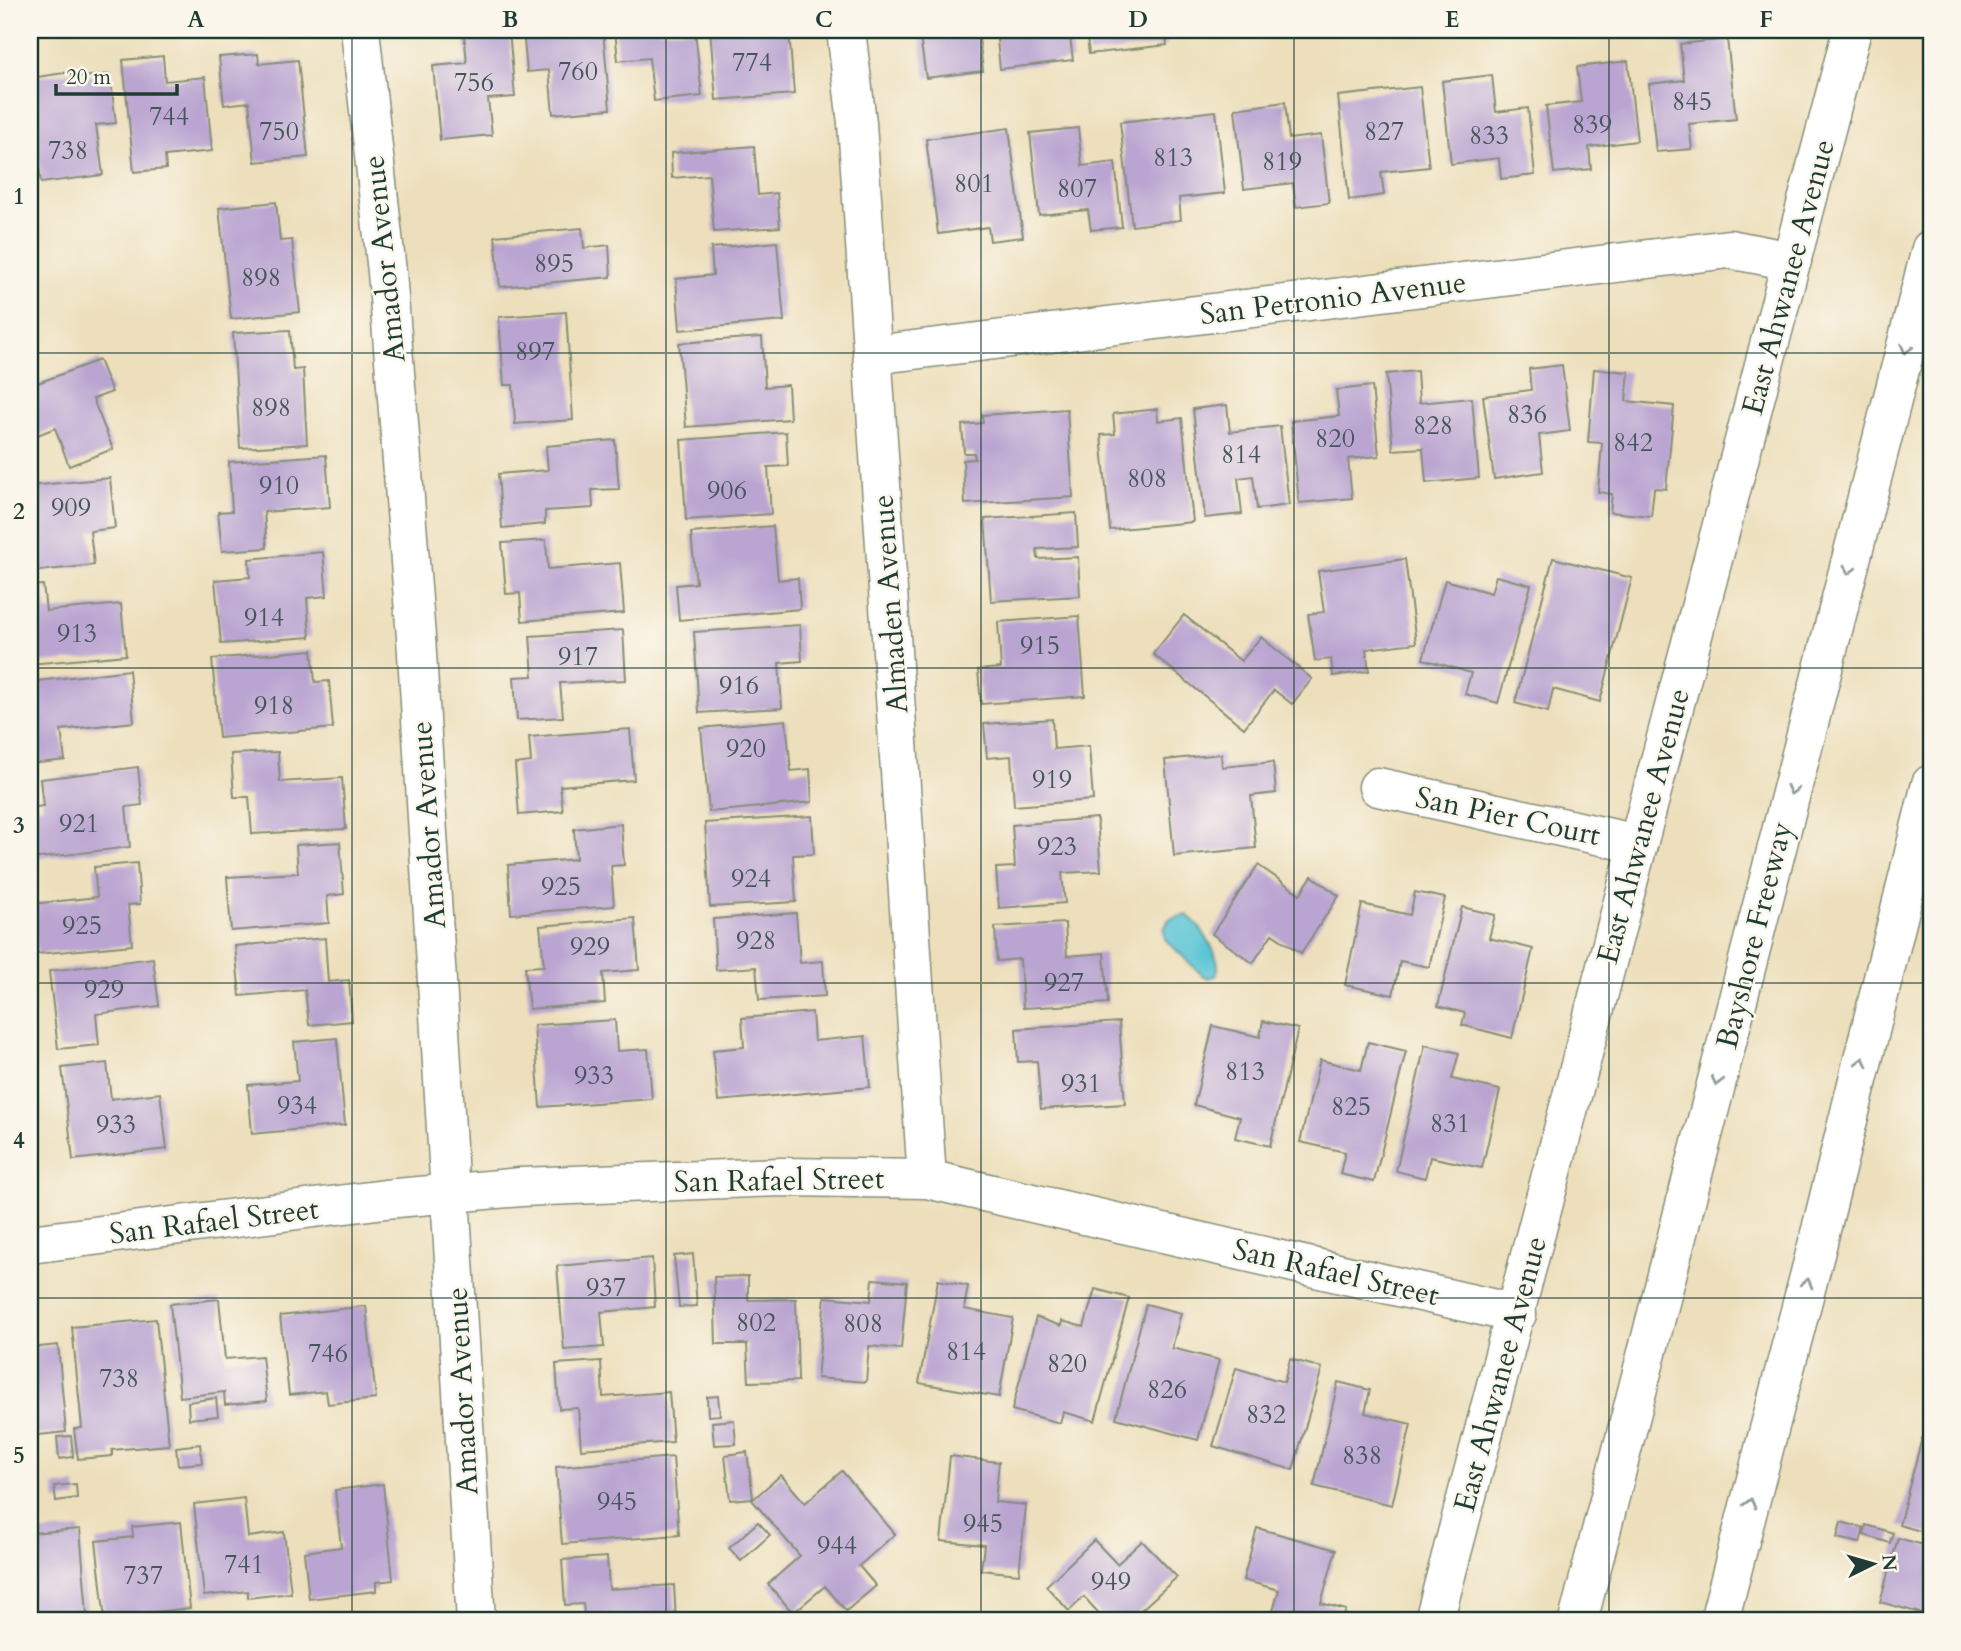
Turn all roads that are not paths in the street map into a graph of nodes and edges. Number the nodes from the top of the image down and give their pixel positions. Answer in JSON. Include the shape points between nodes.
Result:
{"nodes":[{"id":1,"x":360,"y":30,"type":"edge"},
{"id":2,"x":846,"y":30,"type":"edge"},
{"id":3,"x":1852,"y":30,"type":"edge"},
{"id":4,"x":1931,"y":249,"type":"edge"},
{"id":5,"x":1792,"y":261,"type":"junction"},
{"id":6,"x":873,"y":355,"type":"junction"},
{"id":7,"x":1931,"y":785,"type":"edge"},
{"id":8,"x":1378,"y":787,"type":"dead end"},
{"id":9,"x":1638,"y":844,"type":"junction"},
{"id":10,"x":927,"y":1179,"type":"junction"},
{"id":11,"x":451,"y":1193,"type":"junction"},
{"id":12,"x":30,"y":1244,"type":"edge"},
{"id":13,"x":1517,"y":1314,"type":"junction"},
{"id":14,"x":476,"y":1621,"type":"edge"},
{"id":15,"x":1434,"y":1621,"type":"edge"},
{"id":16,"x":1578,"y":1621,"type":"edge"},
{"id":17,"x":1719,"y":1621,"type":"edge"}],
"edges":[{"from":1,"to":11,"type":"main road","name":"Amador Avenue","via":[[387,272],[415,624]]},
{"from":2,"to":6,"type":"main road","name":"Almaden Avenue"},
{"from":3,"to":5,"type":"main road","name":"East Ahwanee Avenue"},
{"from":4,"to":16,"type":"main road","name":"Bayshore Freeway","one_way":true},
{"from":5,"to":6,"type":"main road","name":"San Petronio Avenue","via":[[1729,249]]},
{"from":5,"to":9,"type":"main road","name":"East Ahwanee Avenue"},
{"from":6,"to":10,"type":"main road","name":"Almaden Avenue"},
{"from":17,"to":7,"type":"main road","one_way":true},
{"from":8,"to":9,"type":"main road","name":"San Pier Court"},
{"from":9,"to":13,"type":"main road","name":"East Ahwanee Avenue"},
{"from":10,"to":11,"type":"main road","name":"San Rafael Street","via":[[781,1177]]},
{"from":10,"to":13,"type":"main road","name":"San Rafael Street"},
{"from":11,"to":12,"type":"main road","name":"San Rafael Street"},
{"from":11,"to":14,"type":"main road","name":"Amador Avenue"},
{"from":13,"to":15,"type":"main road","name":"East Ahwanee Avenue"}]}
